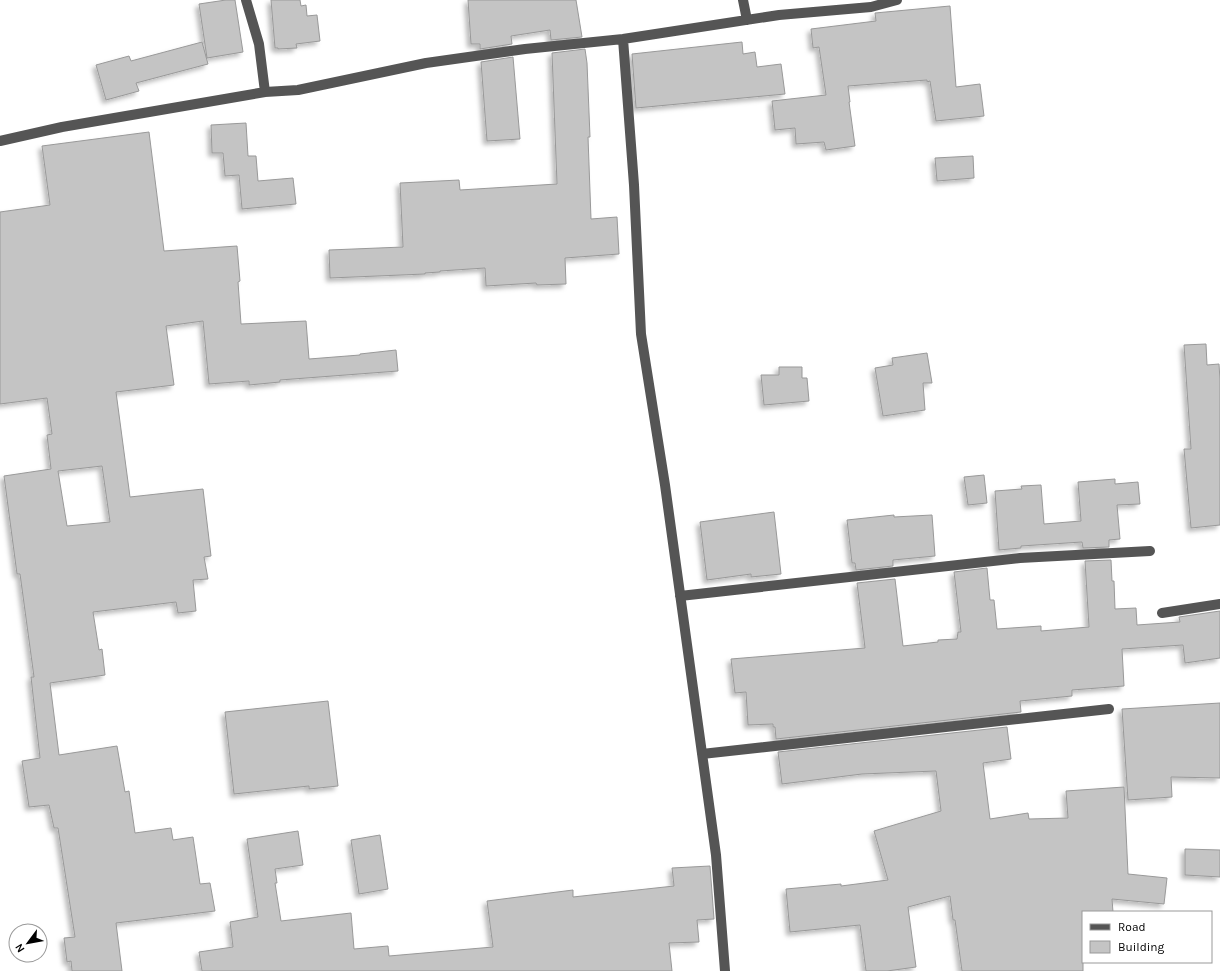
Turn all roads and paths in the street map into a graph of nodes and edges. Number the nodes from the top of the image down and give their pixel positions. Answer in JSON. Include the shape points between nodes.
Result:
{"nodes":[{"id":1,"x":246,"y":0,"type":"edge"},
{"id":2,"x":743,"y":0,"type":"edge"},
{"id":3,"x":897,"y":0,"type":"edge"},
{"id":4,"x":747,"y":20,"type":"junction"},
{"id":5,"x":623,"y":39,"type":"junction"},
{"id":6,"x":265,"y":92,"type":"junction"},
{"id":7,"x":0,"y":141,"type":"edge"},
{"id":8,"x":1150,"y":551,"type":"dead end"},
{"id":9,"x":680,"y":596,"type":"junction"},
{"id":10,"x":1220,"y":604,"type":"edge"},
{"id":11,"x":1162,"y":613,"type":"dead end"},
{"id":12,"x":1109,"y":709,"type":"dead end"},
{"id":13,"x":702,"y":754,"type":"junction"},
{"id":14,"x":726,"y":971,"type":"edge"}],
"edges":[{"from":1,"to":6,"type":"street","via":[[259,44]]},
{"from":2,"to":4,"type":"street"},
{"from":3,"to":4,"type":"street","via":[[871,7]]},
{"from":4,"to":5,"type":"street"},
{"from":5,"to":6,"type":"street","via":[[525,49],[426,64],[298,90]]},
{"from":5,"to":9,"type":"street","via":[[634,185],[641,334]]},
{"from":6,"to":7,"type":"street","via":[[62,127]]},
{"from":8,"to":9,"type":"street","via":[[1020,558]]},
{"from":9,"to":13,"type":"street"},
{"from":10,"to":11,"type":"street"},
{"from":12,"to":13,"type":"street"},
{"from":13,"to":14,"type":"street","via":[[716,855]]}]}
